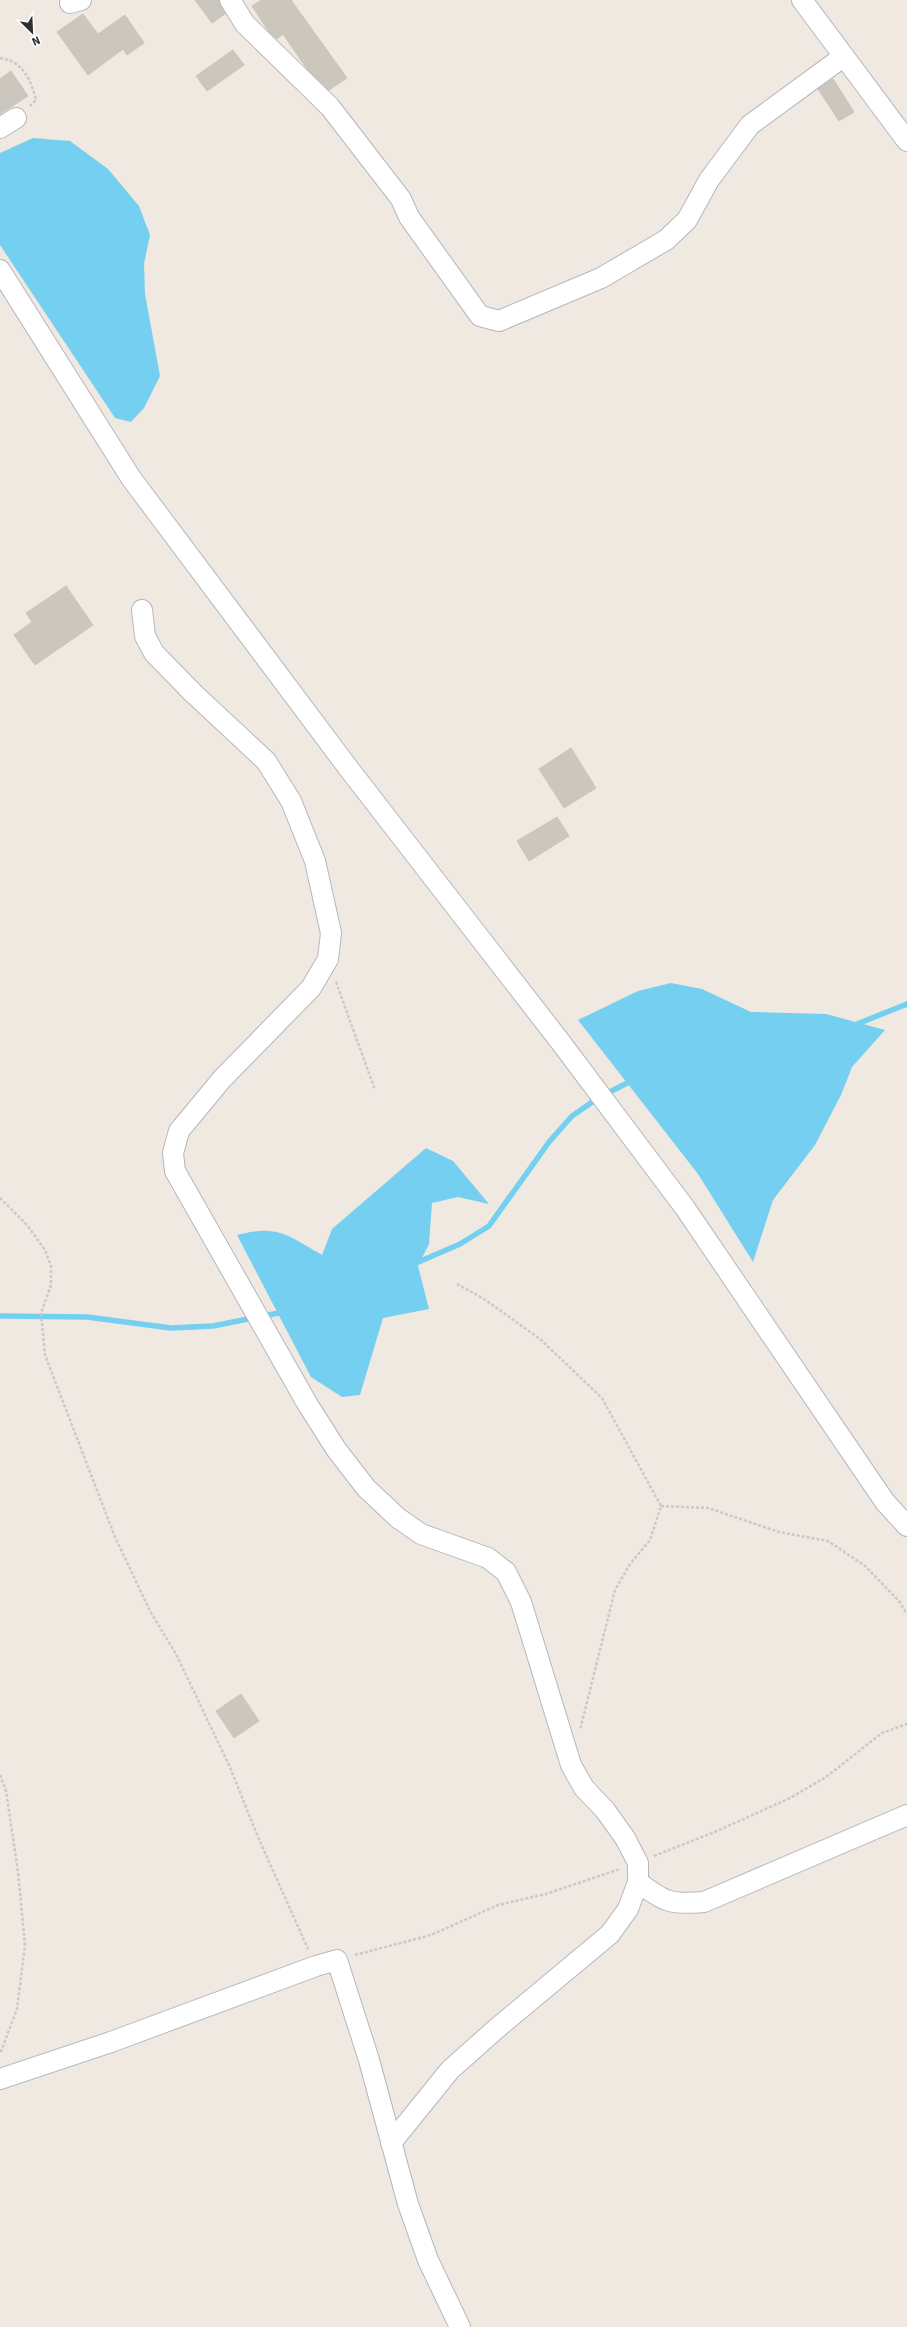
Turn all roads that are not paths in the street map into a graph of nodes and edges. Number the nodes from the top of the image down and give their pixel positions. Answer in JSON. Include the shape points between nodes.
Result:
{"nodes":[{"id":1,"x":230,"y":0,"type":"edge"},
{"id":2,"x":802,"y":0,"type":"edge"},
{"id":3,"x":843,"y":57,"type":"junction"},
{"id":4,"x":907,"y":141,"type":"edge"},
{"id":5,"x":0,"y":270,"type":"edge"},
{"id":6,"x":142,"y":610,"type":"dead end"},
{"id":7,"x":907,"y":1526,"type":"edge"},
{"id":8,"x":907,"y":1815,"type":"edge"},
{"id":9,"x":638,"y":1873,"type":"junction"},
{"id":10,"x":0,"y":2079,"type":"edge"},
{"id":11,"x":390,"y":2143,"type":"junction"},
{"id":12,"x":460,"y":2327,"type":"edge"}],
"edges":[{"from":1,"to":3,"type":"street","via":[[245,24],[330,107],[401,199],[409,217],[480,316],[499,321],[601,278],[666,240],[687,220],[709,180],[750,124]]},
{"from":2,"to":3,"type":"street"},
{"from":3,"to":4,"type":"street"},
{"from":5,"to":7,"type":"street","via":[[131,478],[349,769],[558,1038],[685,1208],[885,1502]]},
{"from":6,"to":9,"type":"street","via":[[145,636],[154,653],[266,761],[291,801],[315,861],[331,933],[328,959],[311,988],[222,1079],[179,1131],[173,1153],[175,1170],[308,1405],[336,1449],[366,1488],[398,1518],[421,1534],[488,1558],[506,1572],[521,1602],[571,1765],[584,1788],[605,1810],[625,1838]]},
{"from":8,"to":9,"type":"street","via":[[704,1902],[678,1904],[657,1897]]},
{"from":9,"to":11,"type":"street","via":[[628,1909],[610,1934],[450,2070]]},
{"from":10,"to":11,"type":"street","via":[[111,2042],[337,1960],[369,2060]]},
{"from":11,"to":12,"type":"street","via":[[428,2260]]}]}
